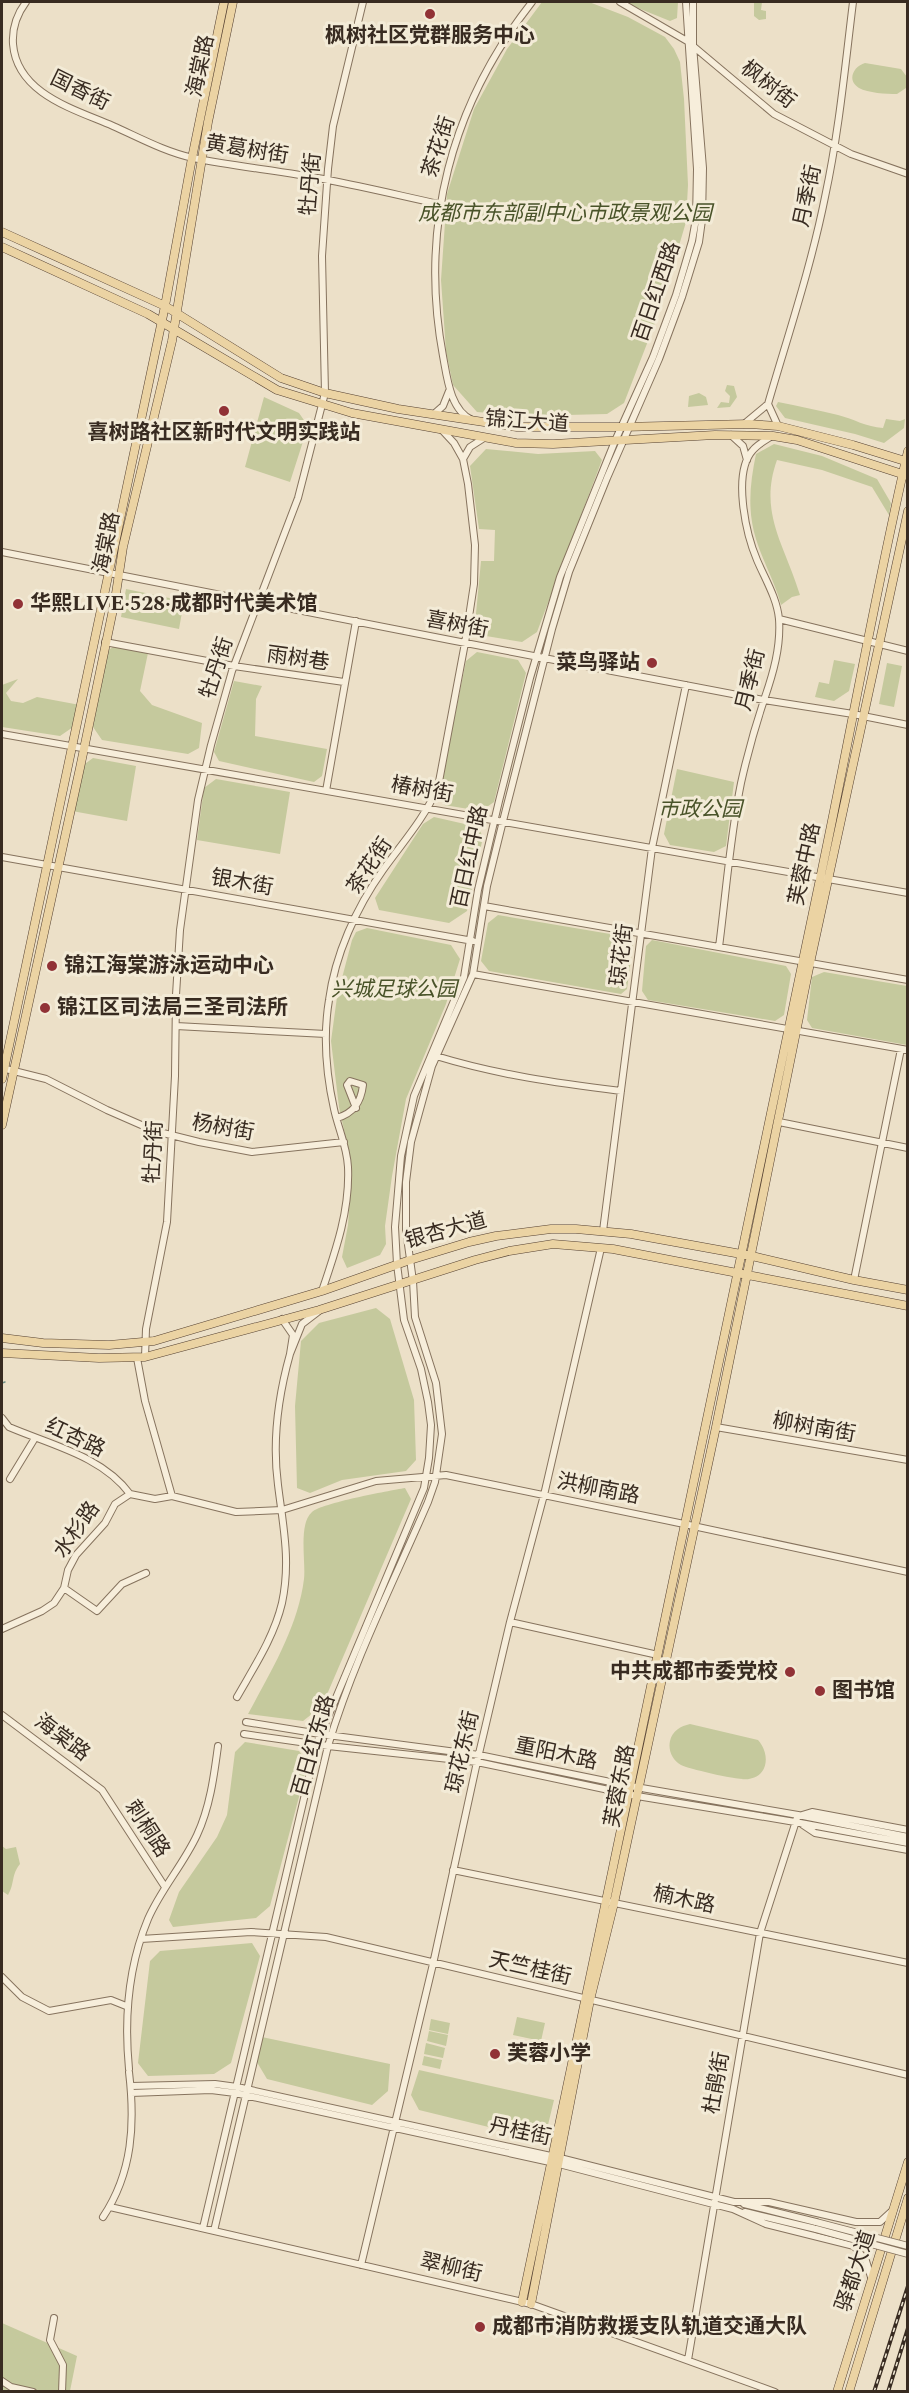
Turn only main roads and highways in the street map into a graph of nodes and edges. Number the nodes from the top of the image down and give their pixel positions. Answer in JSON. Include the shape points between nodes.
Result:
{"nodes":[{"id":1,"x":233,"y":2,"type":"edge"},
{"id":2,"x":224,"y":3,"type":"edge"},
{"id":3,"x":2,"y":234,"type":"edge"},
{"id":4,"x":2,"y":247,"type":"edge"},
{"id":5,"x":165,"y":306,"type":"junction"},
{"id":6,"x":178,"y":313,"type":"junction"},
{"id":7,"x":162,"y":321,"type":"junction"},
{"id":8,"x":174,"y":330,"type":"junction"},
{"id":9,"x":908,"y":451,"type":"edge"},
{"id":10,"x":906,"y":462,"type":"edge"},
{"id":11,"x":905,"y":475,"type":"edge"},
{"id":12,"x":908,"y":511,"type":"edge"},
{"id":13,"x":858,"y":715,"type":"junction"},
{"id":14,"x":806,"y":962,"type":"junction"},
{"id":15,"x":3,"y":1068,"type":"edge"},
{"id":16,"x":2,"y":1079,"type":"edge"},
{"id":17,"x":2,"y":1125,"type":"edge"},
{"id":18,"x":740,"y":1253,"type":"junction"},
{"id":19,"x":752,"y":1256,"type":"junction"},
{"id":20,"x":736,"y":1273,"type":"junction"},
{"id":21,"x":748,"y":1275,"type":"junction"},
{"id":22,"x":908,"y":1290,"type":"edge"},
{"id":23,"x":908,"y":1306,"type":"edge"},
{"id":24,"x":2,"y":1338,"type":"edge"},
{"id":25,"x":2,"y":1353,"type":"edge"},
{"id":26,"x":689,"y":1525,"type":"junction"},
{"id":27,"x":634,"y":1791,"type":"junction"},
{"id":28,"x":556,"y":2160,"type":"junction"},
{"id":29,"x":908,"y":2162,"type":"edge"},
{"id":30,"x":908,"y":2198,"type":"edge"},
{"id":31,"x":522,"y":2302,"type":"road end"},
{"id":32,"x":531,"y":2304,"type":"road end"},
{"id":33,"x":837,"y":2391,"type":"edge"},
{"id":34,"x":849,"y":2391,"type":"edge"}],
"edges":[{"from":1,"to":6,"type":"main road","name":"海棠路"},
{"from":2,"to":5,"type":"main road","name":"海棠路"},
{"from":3,"to":5,"type":"main road","name":"锦江大道"},
{"from":4,"to":7,"type":"main road","name":"锦江大道"},
{"from":5,"to":6,"type":"main road","name":"锦江大道"},
{"from":5,"to":7,"type":"main road","name":"海棠路"},
{"from":6,"to":8,"type":"main road","name":"海棠路"},
{"from":6,"to":10,"type":"main road","name":"锦江大道","via":[[281,378],[325,393],[431,415],[517,427],[778,426]]},
{"from":7,"to":8,"type":"main road","name":"锦江大道"},
{"from":7,"to":15,"type":"main road","name":"海棠路"},
{"from":8,"to":11,"type":"main road","name":"锦江大道","via":[[277,390],[352,413],[516,443],[730,434],[773,436]]},
{"from":8,"to":17,"type":"main road","name":"海棠路","via":[[123,547]]},
{"from":9,"to":10,"type":"main road","name":"芙蓉中路"},
{"from":10,"to":11,"type":"main road","name":"芙蓉中路"},
{"from":11,"to":13,"type":"main road","name":"芙蓉中路","via":[[869,642]]},
{"from":12,"to":13,"type":"main road","name":"芙蓉中路"},
{"from":13,"to":14,"type":"main road","name":"芙蓉中路"},
{"from":14,"to":18,"type":"main road","name":"芙蓉中路"},
{"from":14,"to":19,"type":"main road","name":"芙蓉中路","via":[[797,1030]]},
{"from":15,"to":16,"type":"main road","name":"海棠路"},
{"from":18,"to":19,"type":"main road","name":"银杏大道"},
{"from":18,"to":20,"type":"main road","name":"芙蓉中路"},
{"from":18,"to":24,"type":"main road","name":"银杏大道","via":[[603,1231],[526,1231],[469,1242],[167,1339],[109,1345]]},
{"from":19,"to":21,"type":"main road","name":"芙蓉中路"},
{"from":19,"to":22,"type":"main road","name":"银杏大道"},
{"from":20,"to":21,"type":"main road","name":"银杏大道"},
{"from":20,"to":25,"type":"main road","name":"银杏大道","via":[[601,1248],[553,1245],[509,1251],[320,1310],[141,1357]]},
{"from":20,"to":26,"type":"main road","name":"芙蓉东路"},
{"from":21,"to":23,"type":"main road","name":"银杏大道"},
{"from":21,"to":26,"type":"main road","name":"芙蓉东路","via":[[716,1427]]},
{"from":26,"to":27,"type":"main road","name":"芙蓉东路"},
{"from":26,"to":27,"type":"main road","name":"芙蓉东路","via":[[658,1655]]},
{"from":27,"to":28,"type":"main road","name":"芙蓉东路"},
{"from":28,"to":31,"type":"main road","name":"芙蓉东路"},
{"from":28,"to":32,"type":"main road","name":"芙蓉东路"},
{"from":29,"to":33,"type":"main road","name":"驿都大道"},
{"from":30,"to":34,"type":"main road","name":"驿都大道"}]}
